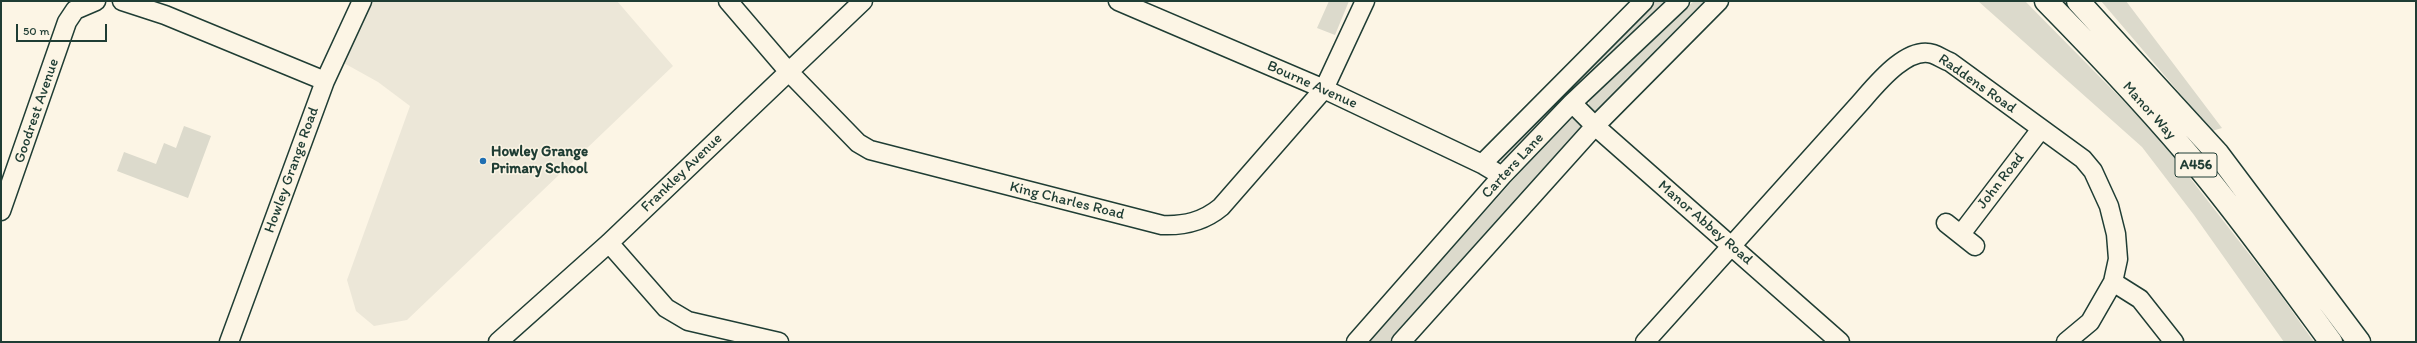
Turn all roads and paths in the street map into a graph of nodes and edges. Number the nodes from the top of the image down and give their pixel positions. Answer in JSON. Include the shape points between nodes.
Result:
{"nodes":[{"id":1,"x":96,"y":1,"type":"edge"},
{"id":2,"x":122,"y":1,"type":"edge"},
{"id":3,"x":362,"y":1,"type":"edge"},
{"id":4,"x":728,"y":1,"type":"edge"},
{"id":5,"x":863,"y":1,"type":"edge"},
{"id":6,"x":1118,"y":1,"type":"edge"},
{"id":7,"x":1365,"y":1,"type":"edge"},
{"id":8,"x":1644,"y":1,"type":"edge"},
{"id":9,"x":1680,"y":1,"type":"edge"},
{"id":10,"x":1719,"y":1,"type":"edge"},
{"id":11,"x":2046,"y":1,"type":"edge"},
{"id":12,"x":2078,"y":1,"type":"edge"},
{"id":13,"x":788,"y":71,"type":"junction"},
{"id":14,"x":325,"y":81,"type":"junction"},
{"id":15,"x":1324,"y":89,"type":"junction"},
{"id":16,"x":1572,"y":103,"type":"junction"},
{"id":17,"x":1595,"y":126,"type":"junction"},
{"id":18,"x":2041,"y":129,"type":"junction"},
{"id":19,"x":1482,"y":164,"type":"junction"},
{"id":20,"x":1502,"y":176,"type":"junction"},
{"id":21,"x":1,"y":211,"type":"edge"},
{"id":22,"x":1946,"y":223,"type":"dead end"},
{"id":23,"x":1961,"y":234,"type":"junction"},
{"id":24,"x":609,"y":243,"type":"junction"},
{"id":25,"x":1731,"y":246,"type":"junction"},
{"id":26,"x":1975,"y":246,"type":"dead end"},
{"id":27,"x":2113,"y":282,"type":"junction"},
{"id":28,"x":229,"y":342,"type":"edge"},
{"id":29,"x":498,"y":342,"type":"edge"},
{"id":30,"x":780,"y":342,"type":"edge"},
{"id":31,"x":1356,"y":342,"type":"edge"},
{"id":32,"x":1401,"y":342,"type":"edge"},
{"id":33,"x":1645,"y":342,"type":"edge"},
{"id":34,"x":1840,"y":342,"type":"edge"},
{"id":35,"x":2066,"y":342,"type":"edge"},
{"id":36,"x":2174,"y":342,"type":"edge"},
{"id":37,"x":2331,"y":342,"type":"edge"},
{"id":38,"x":2359,"y":342,"type":"edge"}],
"edges":[{"from":1,"to":21,"type":"street","name":"Goodrest Avenue","via":[[75,10],[67,22]]},
{"from":2,"to":14,"type":"street","via":[[165,15]]},
{"from":3,"to":14,"type":"street","name":"Howley Grange Road"},
{"from":4,"to":13,"type":"street","name":"King Charles Road"},
{"from":5,"to":13,"type":"street","name":"Frankley Avenue"},
{"from":6,"to":15,"type":"street","name":"Bourne Avenue"},
{"from":7,"to":15,"type":"street","name":"King Charles Road"},
{"from":8,"to":19,"type":"street","name":"Carters Lane"},
{"from":9,"to":16,"type":"street","name":"Carters Lane"},
{"from":10,"to":17,"type":"street"},
{"from":11,"to":37,"type":"highway","name":"Manor Way","number":"A456","via":[[2146,107],[2205,175],[2268,255]]},
{"from":12,"to":38,"type":"highway","name":"Manor Way","number":"A456","via":[[2218,154]]},
{"from":13,"to":15,"type":"street","name":"King Charles Road","via":[[858,143],[870,150],[1162,225],[1178,226],[1206,218],[1221,207]]},
{"from":13,"to":24,"type":"street","name":"Frankley Avenue"},
{"from":14,"to":28,"type":"street","name":"Howley Grange Road"},
{"from":15,"to":19,"type":"street","name":"Bourne Avenue"},
{"from":16,"to":17,"type":"street","name":"Manor Abbey Road"},
{"from":16,"to":20,"type":"street","name":"Carters Lane"},
{"from":17,"to":25,"type":"street","name":"Manor Abbey Road"},
{"from":17,"to":32,"type":"street"},
{"from":18,"to":23,"type":"street","name":"John Road"},
{"from":18,"to":25,"type":"street","name":"Raddens Road","via":[[1950,62],[1932,53],[1919,53],[1893,68]]},
{"from":18,"to":27,"type":"street","name":"Raddens Road","via":[[2083,159],[2093,171],[2112,217],[2118,259]]},
{"from":19,"to":20,"type":"street","name":"Bourne Avenue"},
{"from":20,"to":31,"type":"street","name":"Carters Lane"},
{"from":22,"to":23,"type":"street"},
{"from":23,"to":26,"type":"street"},
{"from":24,"to":29,"type":"street","name":"Frankley Avenue"},
{"from":24,"to":30,"type":"street","via":[[666,308],[688,321]]},
{"from":25,"to":33,"type":"street","name":"Raddens Road"},
{"from":25,"to":34,"type":"street","name":"Manor Abbey Road"},
{"from":27,"to":35,"type":"street","name":"Raddens Road","via":[[2090,322]]},
{"from":27,"to":36,"type":"street","via":[[2140,299]]}]}
